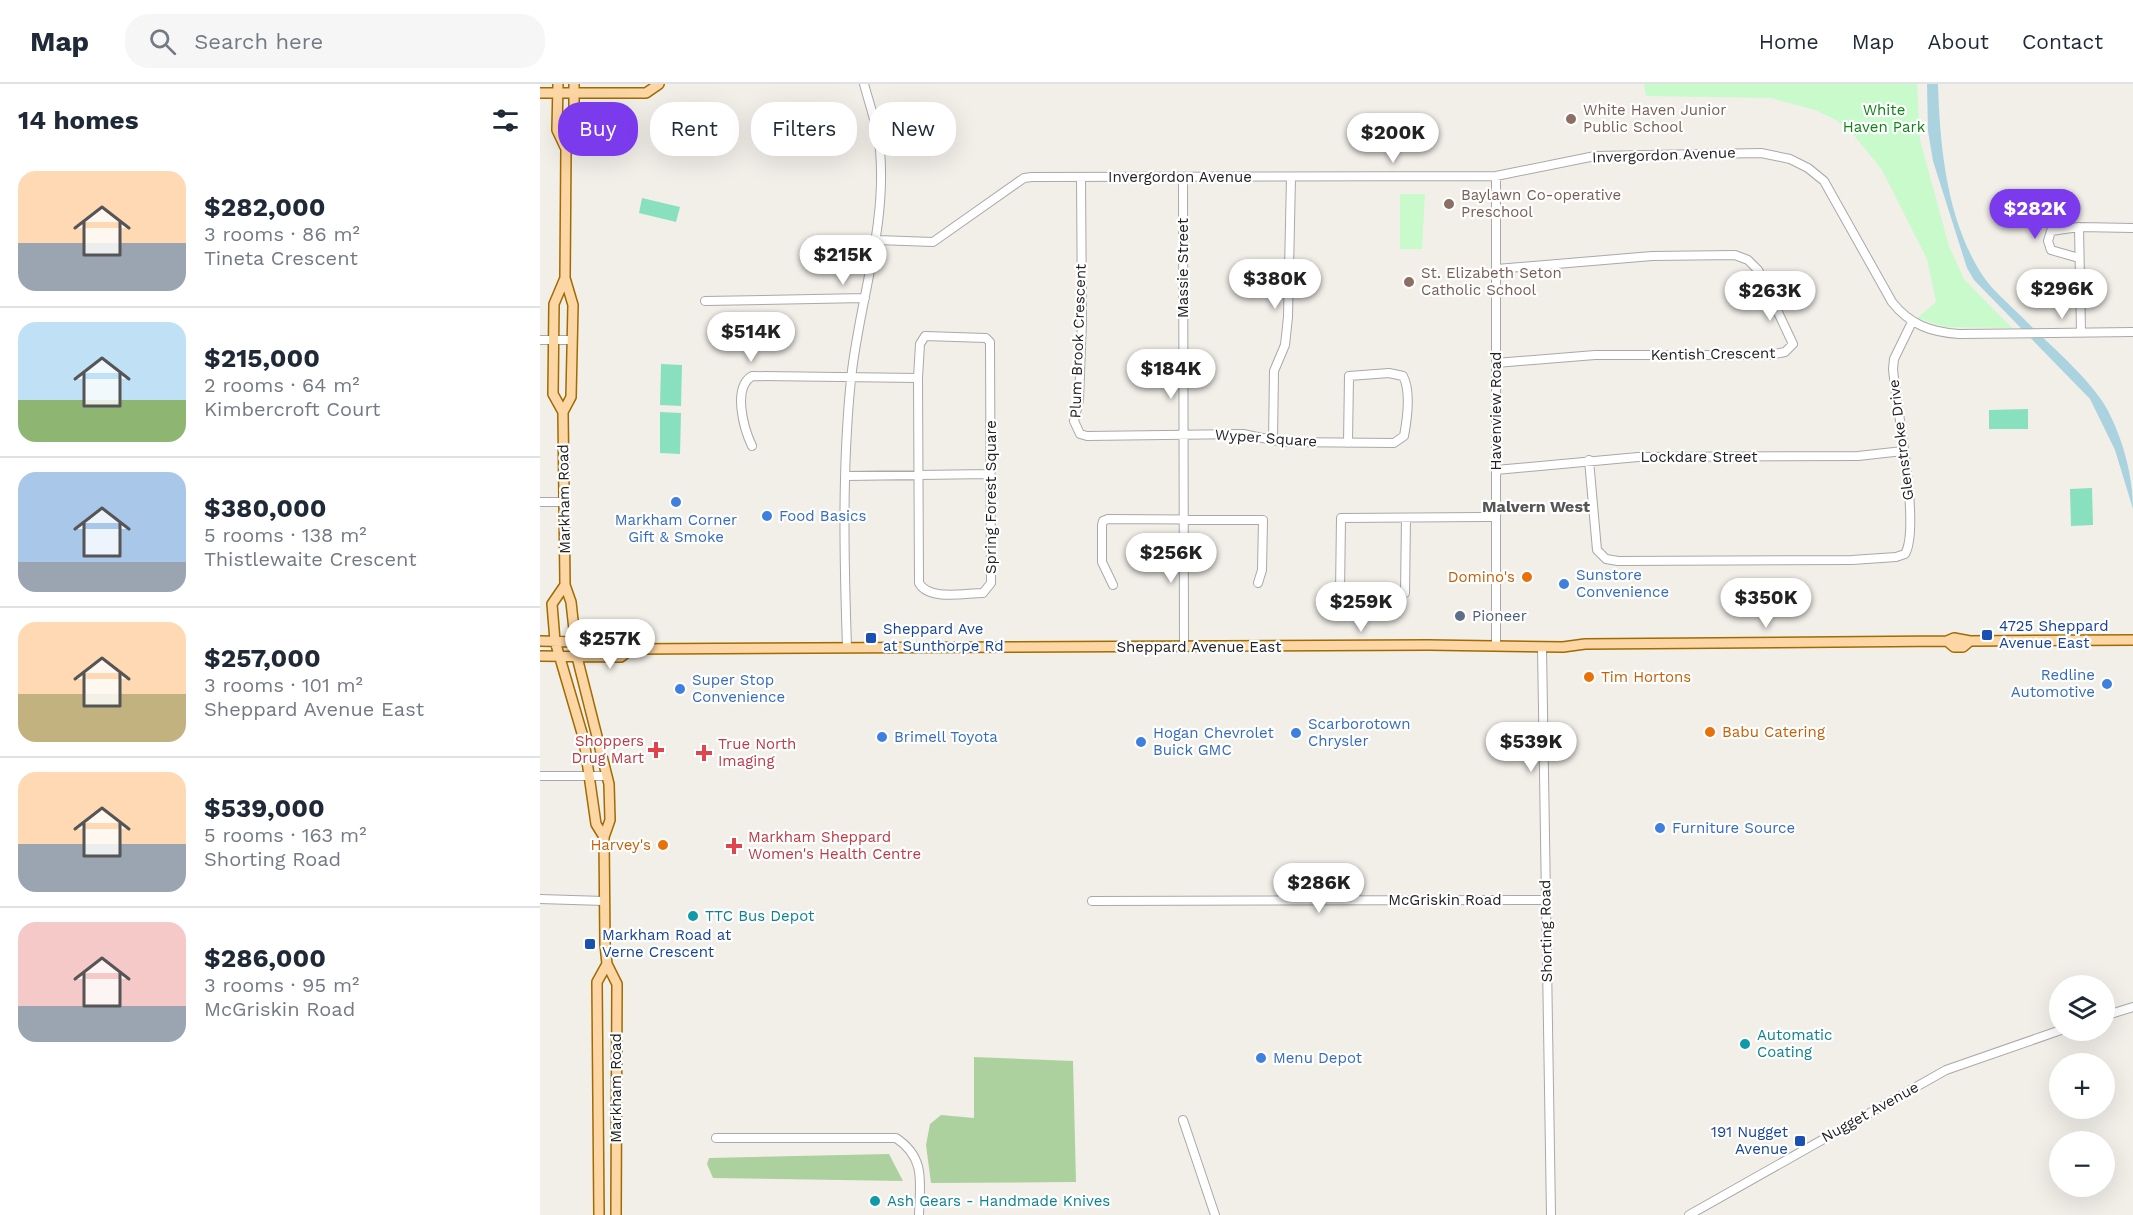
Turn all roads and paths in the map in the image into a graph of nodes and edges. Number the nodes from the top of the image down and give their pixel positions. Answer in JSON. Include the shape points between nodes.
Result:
{"nodes":[{"id":1,"x":659,"y":84,"type":"edge"},
{"id":2,"x":864,"y":84,"type":"edge"},
{"id":3,"x":575,"y":88,"type":"edge"},
{"id":4,"x":558,"y":89,"type":"edge"},
{"id":5,"x":540,"y":93,"type":"edge"},
{"id":6,"x":558,"y":131,"type":"edge"},
{"id":7,"x":566,"y":156,"type":"edge"},
{"id":8,"x":1496,"y":176,"type":"junction"},
{"id":9,"x":1081,"y":177,"type":"junction"},
{"id":10,"x":1183,"y":177,"type":"junction"},
{"id":11,"x":1291,"y":177,"type":"junction"},
{"id":12,"x":2079,"y":227,"type":"junction"},
{"id":13,"x":2133,"y":228,"type":"edge"},
{"id":14,"x":877,"y":240,"type":"junction"},
{"id":15,"x":2079,"y":258,"type":"junction"},
{"id":16,"x":1497,"y":268,"type":"junction"},
{"id":17,"x":566,"y":278,"type":"junction"},
{"id":18,"x":865,"y":298,"type":"junction"},
{"id":19,"x":705,"y":301,"type":"dead end"},
{"id":20,"x":1912,"y":322,"type":"junction"},
{"id":21,"x":2081,"y":332,"type":"junction"},
{"id":22,"x":2133,"y":332,"type":"edge"},
{"id":23,"x":540,"y":340,"type":"edge"},
{"id":24,"x":554,"y":340,"type":"junction"},
{"id":25,"x":572,"y":340,"type":"junction"},
{"id":26,"x":1496,"y":363,"type":"junction"},
{"id":27,"x":851,"y":376,"type":"junction"},
{"id":28,"x":918,"y":378,"type":"junction"},
{"id":29,"x":563,"y":412,"type":"junction"},
{"id":30,"x":1183,"y":434,"type":"junction"},
{"id":31,"x":1272,"y":440,"type":"junction"},
{"id":32,"x":1348,"y":443,"type":"junction"},
{"id":33,"x":752,"y":446,"type":"dead end"},
{"id":34,"x":1903,"y":451,"type":"junction"},
{"id":35,"x":1589,"y":460,"type":"junction"},
{"id":36,"x":1496,"y":470,"type":"junction"},
{"id":37,"x":990,"y":474,"type":"junction"},
{"id":38,"x":919,"y":475,"type":"junction"},
{"id":39,"x":846,"y":476,"type":"junction"},
{"id":40,"x":540,"y":502,"type":"edge"},
{"id":41,"x":565,"y":502,"type":"junction"},
{"id":42,"x":1495,"y":517,"type":"junction"},
{"id":43,"x":1406,"y":518,"type":"junction"},
{"id":44,"x":1184,"y":520,"type":"junction"},
{"id":45,"x":1258,"y":583,"type":"dead end"},
{"id":46,"x":565,"y":585,"type":"junction"},
{"id":47,"x":1113,"y":585,"type":"dead end"},
{"id":48,"x":2133,"y":640,"type":"edge"},
{"id":49,"x":540,"y":641,"type":"edge"},
{"id":50,"x":555,"y":641,"type":"junction"},
{"id":51,"x":574,"y":641,"type":"junction"},
{"id":52,"x":1496,"y":646,"type":"junction"},
{"id":53,"x":847,"y":647,"type":"junction"},
{"id":54,"x":1542,"y":647,"type":"junction"},
{"id":55,"x":1184,"y":648,"type":"junction"},
{"id":56,"x":631,"y":649,"type":"junction"},
{"id":57,"x":540,"y":656,"type":"edge"},
{"id":58,"x":560,"y":657,"type":"junction"},
{"id":59,"x":578,"y":657,"type":"junction"},
{"id":60,"x":540,"y":776,"type":"edge"},
{"id":61,"x":607,"y":776,"type":"junction"},
{"id":62,"x":591,"y":777,"type":"junction"},
{"id":63,"x":604,"y":837,"type":"junction"},
{"id":64,"x":540,"y":899,"type":"edge"},
{"id":65,"x":1545,"y":900,"type":"junction"},
{"id":66,"x":604,"y":901,"type":"junction"},
{"id":67,"x":1092,"y":902,"type":"dead end"},
{"id":68,"x":607,"y":964,"type":"junction"},
{"id":69,"x":2133,"y":1007,"type":"edge"},
{"id":70,"x":2115,"y":1013,"type":"edge"},
{"id":71,"x":2049,"y":1034,"type":"edge"},
{"id":72,"x":1183,"y":1120,"type":"dead end"},
{"id":73,"x":716,"y":1138,"type":"dead end"},
{"id":74,"x":599,"y":1215,"type":"edge"},
{"id":75,"x":616,"y":1215,"type":"edge"},
{"id":76,"x":919,"y":1215,"type":"edge"},
{"id":77,"x":1215,"y":1215,"type":"edge"},
{"id":78,"x":1551,"y":1215,"type":"edge"},
{"id":79,"x":1689,"y":1215,"type":"edge"}],
"edges":[{"from":1,"to":3,"type":"main road","via":[[646,93]]},
{"from":2,"to":14,"type":"street","via":[[880,150]]},
{"from":3,"to":4,"type":"main road"},
{"from":4,"to":5,"type":"main road"},
{"from":4,"to":6,"type":"main road","name":"Markham Road"},
{"from":7,"to":17,"type":"main road","name":"Markham Road"},
{"from":8,"to":11,"type":"street","name":"Invergordon Avenue"},
{"from":8,"to":16,"type":"street","name":"Havenview Road"},
{"from":8,"to":20,"type":"street","name":"Invergordon Avenue","via":[[1608,155],[1761,153],[1790,159],[1824,181],[1876,277],[1898,310]]},
{"from":9,"to":10,"type":"street","name":"Invergordon Avenue"},
{"from":9,"to":14,"type":"street","name":"Invergordon Avenue","via":[[1024,178],[933,242]]},
{"from":9,"to":30,"type":"street","name":"Plum Brook Crescent","via":[[1082,321],[1075,427],[1087,436]]},
{"from":10,"to":11,"type":"street","name":"Invergordon Avenue"},
{"from":10,"to":30,"type":"street","name":"Massie Street"},
{"from":11,"to":31,"type":"street","via":[[1285,345],[1274,371]]},
{"from":12,"to":13,"type":"street"},
{"from":12,"to":15,"type":"street"},
{"from":12,"to":15,"type":"street","via":[[2051,231],[2048,241],[2051,250]]},
{"from":14,"to":18,"type":"street"},
{"from":15,"to":21,"type":"street"},
{"from":16,"to":26,"type":"street","name":"Havenview Road"},
{"from":16,"to":26,"type":"street","name":"Kentish Crescent","via":[[1652,256],[1735,255],[1758,270],[1793,344],[1785,352],[1770,355],[1595,355]]},
{"from":17,"to":24,"type":"main road","name":"Markham Road","via":[[554,304]]},
{"from":17,"to":25,"type":"main road","name":"Markham Road","via":[[573,305]]},
{"from":18,"to":19,"type":"street"},
{"from":18,"to":27,"type":"street"},
{"from":20,"to":21,"type":"street","name":"Invergordon Avenue","via":[[1939,332]]},
{"from":20,"to":34,"type":"street","name":"Glenstroke Drive","via":[[1893,369]]},
{"from":21,"to":22,"type":"street","name":"Invergordon Avenue"},
{"from":23,"to":24,"type":"street"},
{"from":24,"to":25,"type":"street"},
{"from":24,"to":29,"type":"main road","name":"Markham Road","via":[[553,394]]},
{"from":25,"to":29,"type":"main road","name":"Markham Road","via":[[571,397]]},
{"from":26,"to":36,"type":"street","name":"Havenview Road"},
{"from":27,"to":28,"type":"street"},
{"from":27,"to":33,"type":"street","via":[[752,376],[745,380],[743,427]]},
{"from":27,"to":39,"type":"street"},
{"from":28,"to":37,"type":"street","name":"Spring Forest Square","via":[[920,344],[925,336],[974,336],[990,342]]},
{"from":28,"to":38,"type":"street","name":"Spring Forest Square"},
{"from":29,"to":41,"type":"main road","name":"Markham Road"},
{"from":30,"to":31,"type":"street","name":"Wyper Square","via":[[1243,434]]},
{"from":30,"to":44,"type":"street","name":"Massie Street"},
{"from":31,"to":32,"type":"street","name":"Wyper Square"},
{"from":32,"to":32,"type":"street","name":"Wyper Square","via":[[1394,443],[1404,436],[1403,376],[1349,376]]},
{"from":34,"to":35,"type":"street","name":"Lockdare Street","via":[[1858,456]]},
{"from":34,"to":35,"type":"street","name":"Glenstroke Drive","via":[[1909,500],[1907,550],[1896,557],[1852,560],[1606,558],[1598,550]]},
{"from":35,"to":36,"type":"street","name":"Lockdare Street"},
{"from":36,"to":42,"type":"street","name":"Havenview Road"},
{"from":37,"to":38,"type":"street"},
{"from":37,"to":38,"type":"street","name":"Spring Forest Square","via":[[988,590],[931,594],[919,583]]},
{"from":38,"to":39,"type":"street"},
{"from":39,"to":53,"type":"street"},
{"from":40,"to":41,"type":"street"},
{"from":41,"to":46,"type":"main road","name":"Markham Road"},
{"from":42,"to":43,"type":"street"},
{"from":42,"to":52,"type":"street","name":"Havenview Road"},
{"from":43,"to":43,"type":"street","via":[[1341,518],[1340,592],[1406,593]]},
{"from":44,"to":45,"type":"street","via":[[1263,520]]},
{"from":44,"to":47,"type":"street","via":[[1103,521],[1102,562]]},
{"from":44,"to":55,"type":"street","name":"Massie Street"},
{"from":46,"to":50,"type":"main road","name":"Markham Road","via":[[552,604]]},
{"from":46,"to":51,"type":"main road","name":"Markham Road","via":[[571,603]]},
{"from":48,"to":54,"type":"main road","name":"Sheppard Avenue East","via":[[1970,641],[1963,647],[1954,647],[1947,641]]},
{"from":49,"to":50,"type":"main road","name":"Sheppard Avenue East"},
{"from":50,"to":51,"type":"main road","name":"Sheppard Avenue East"},
{"from":50,"to":58,"type":"main road","name":"Markham Road"},
{"from":51,"to":56,"type":"main road","name":"Sheppard Avenue East","via":[[618,643]]},
{"from":51,"to":59,"type":"main road","name":"Markham Road"},
{"from":52,"to":54,"type":"main road","name":"Sheppard Avenue East"},
{"from":52,"to":55,"type":"main road","name":"Sheppard Avenue East"},
{"from":53,"to":55,"type":"main road","name":"Sheppard Avenue East"},
{"from":53,"to":56,"type":"main road","name":"Sheppard Avenue East"},
{"from":54,"to":65,"type":"street","name":"Shorting Road"},
{"from":56,"to":59,"type":"main road","name":"Sheppard Avenue East","via":[[621,657]]},
{"from":57,"to":58,"type":"main road","name":"Sheppard Avenue East"},
{"from":58,"to":59,"type":"main road","name":"Sheppard Avenue East"},
{"from":58,"to":62,"type":"main road","name":"Markham Road"},
{"from":59,"to":61,"type":"main road","name":"Markham Road"},
{"from":60,"to":62,"type":"street"},
{"from":61,"to":62,"type":"street"},
{"from":61,"to":63,"type":"main road","name":"Markham Road","via":[[610,820]]},
{"from":62,"to":63,"type":"main road","name":"Markham Road","via":[[596,824]]},
{"from":63,"to":66,"type":"main road","name":"Markham Road"},
{"from":64,"to":66,"type":"street"},
{"from":65,"to":67,"type":"street","name":"McGriskin Road"},
{"from":65,"to":78,"type":"street","name":"Shorting Road"},
{"from":66,"to":68,"type":"main road","name":"Markham Road"},
{"from":68,"to":74,"type":"main road","name":"Markham Road","via":[[597,982]]},
{"from":68,"to":75,"type":"main road","name":"Markham Road","via":[[617,984]]},
{"from":69,"to":70,"type":"street"},
{"from":71,"to":79,"type":"street","name":"Nugget Avenue","via":[[1946,1070]]},
{"from":72,"to":77,"type":"street"},
{"from":73,"to":76,"type":"street","via":[[896,1138],[910,1147],[919,1163]]}]}
